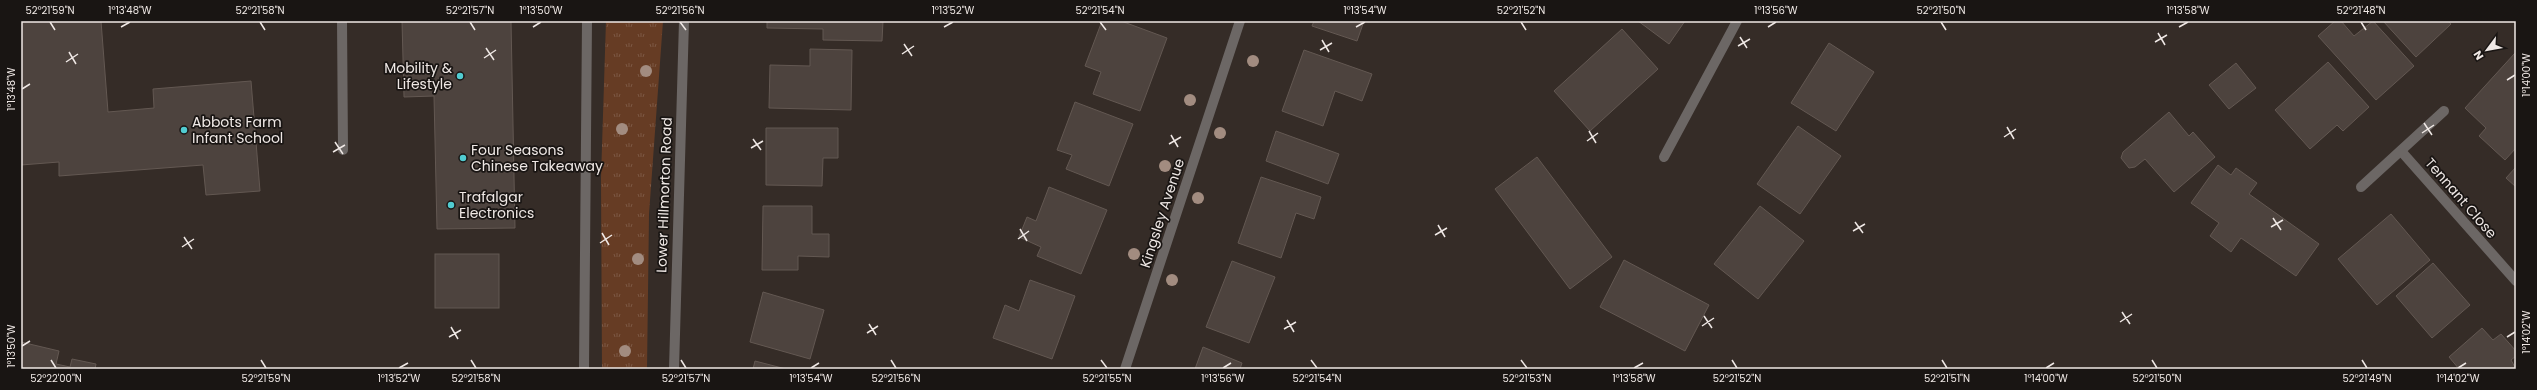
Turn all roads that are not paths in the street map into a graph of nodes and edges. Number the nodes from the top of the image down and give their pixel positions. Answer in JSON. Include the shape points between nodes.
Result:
{"nodes":[{"id":1,"x":342,"y":21,"type":"edge"},
{"id":2,"x":587,"y":21,"type":"edge"},
{"id":3,"x":684,"y":21,"type":"edge"},
{"id":4,"x":1240,"y":21,"type":"edge"},
{"id":5,"x":1737,"y":21,"type":"edge"},
{"id":6,"x":2444,"y":111,"type":"dead end"},
{"id":7,"x":343,"y":150,"type":"dead end"},
{"id":8,"x":2401,"y":151,"type":"junction"},
{"id":9,"x":1664,"y":157,"type":"dead end"},
{"id":10,"x":2361,"y":186,"type":"dead end"},
{"id":11,"x":2516,"y":281,"type":"edge"},
{"id":12,"x":584,"y":369,"type":"edge"},
{"id":13,"x":674,"y":369,"type":"edge"},
{"id":14,"x":1125,"y":369,"type":"edge"}],
"edges":[{"from":1,"to":7,"type":"street"},
{"from":2,"to":12,"type":"street"},
{"from":3,"to":13,"type":"street","name":"Lower Hillmorton Road"},
{"from":4,"to":14,"type":"street","name":"Kingsley Avenue"},
{"from":5,"to":9,"type":"street"},
{"from":6,"to":8,"type":"street"},
{"from":8,"to":10,"type":"street"},
{"from":8,"to":11,"type":"street","name":"Tennant Close"}]}
